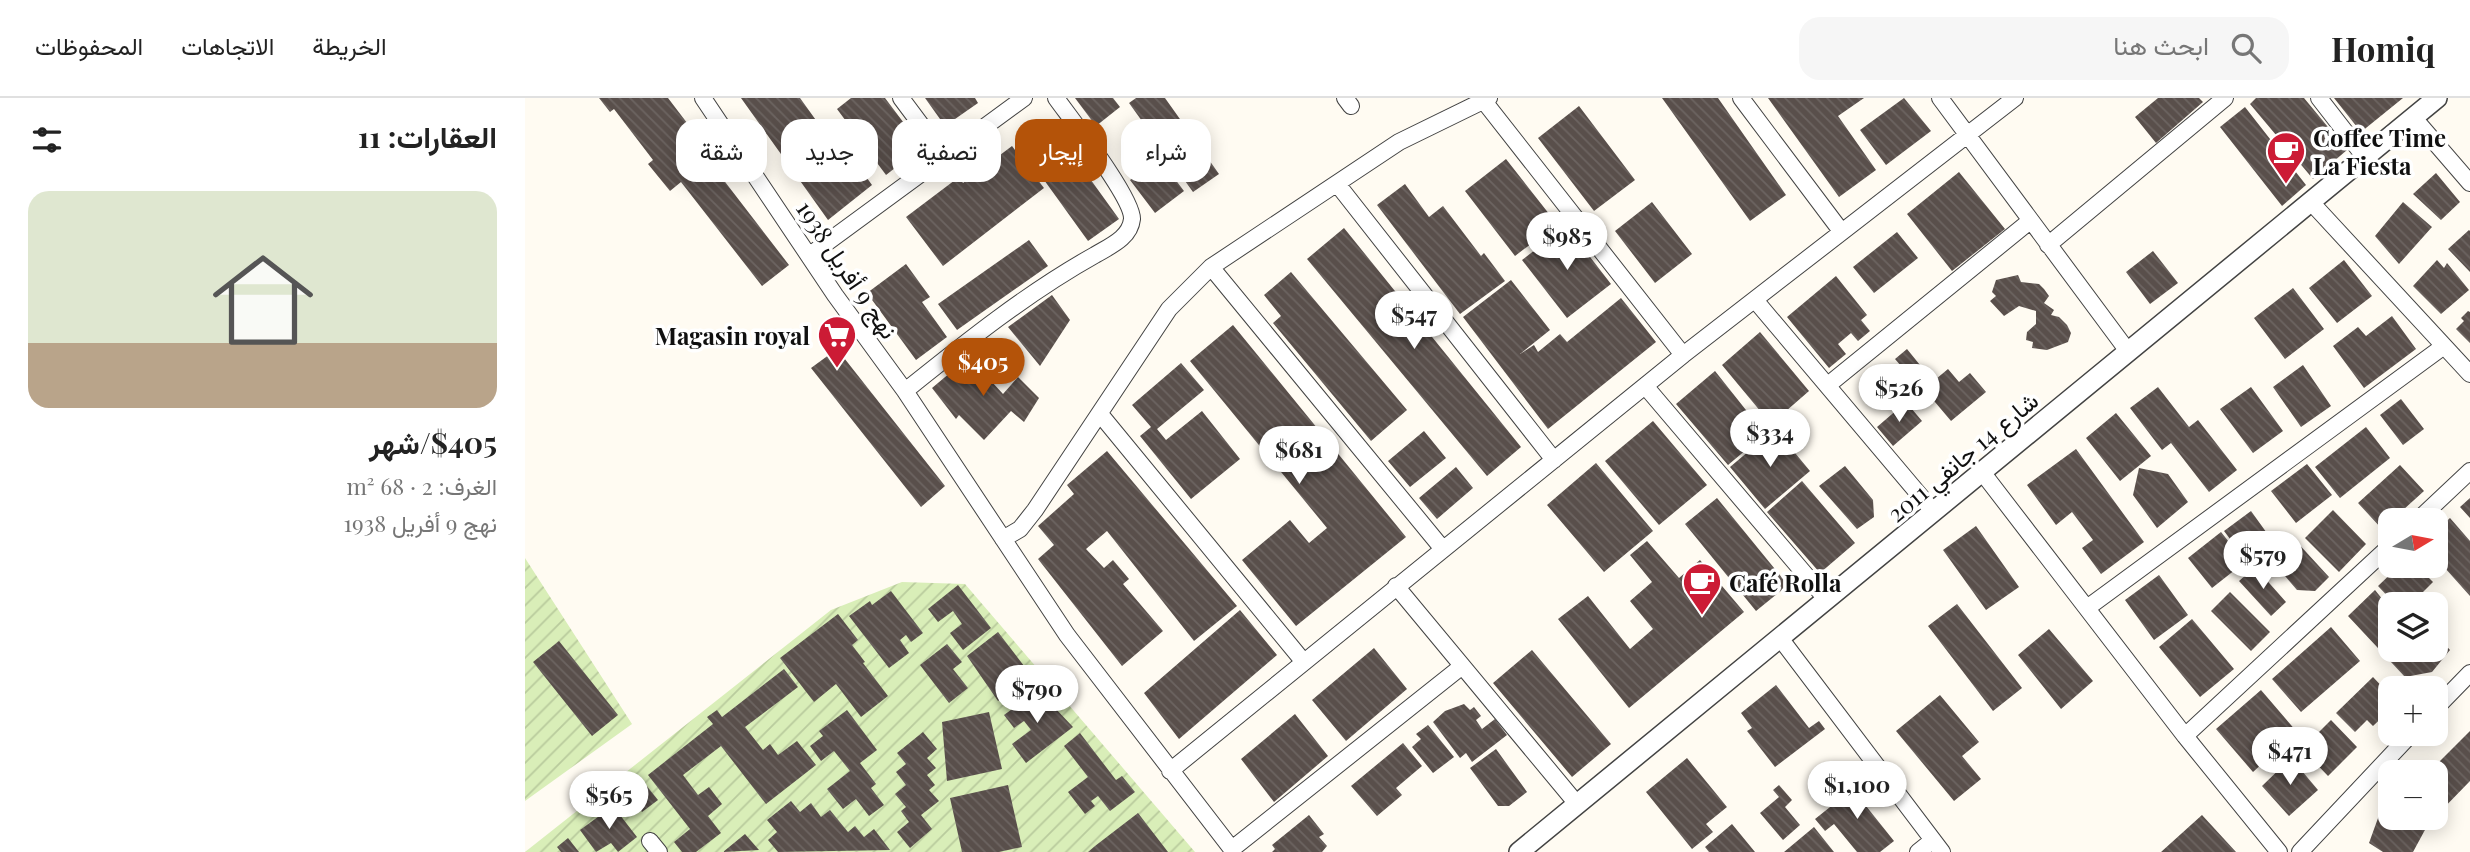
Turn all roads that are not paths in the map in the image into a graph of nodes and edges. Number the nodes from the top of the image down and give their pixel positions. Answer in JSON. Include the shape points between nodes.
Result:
{"nodes":[{"id":1,"x":703,"y":98,"type":"edge"},
{"id":2,"x":901,"y":98,"type":"edge"},
{"id":3,"x":1056,"y":98,"type":"edge"},
{"id":4,"x":1741,"y":98,"type":"edge"},
{"id":5,"x":1940,"y":98,"type":"edge"},
{"id":6,"x":2015,"y":98,"type":"edge"},
{"id":7,"x":2225,"y":98,"type":"edge"},
{"id":8,"x":2319,"y":98,"type":"edge"},
{"id":9,"x":2437,"y":98,"type":"edge"},
{"id":10,"x":1486,"y":99,"type":"edge"},
{"id":11,"x":1017,"y":100,"type":"edge"},
{"id":12,"x":2413,"y":117,"type":"junction"},
{"id":13,"x":917,"y":119,"type":"edge"},
{"id":14,"x":993,"y":119,"type":"edge"},
{"id":15,"x":1966,"y":135,"type":"junction"},
{"id":16,"x":2364,"y":156,"type":"junction"},
{"id":17,"x":911,"y":182,"type":"edge"},
{"id":18,"x":2470,"y":183,"type":"edge"},
{"id":19,"x":1338,"y":185,"type":"junction"},
{"id":20,"x":2311,"y":201,"type":"junction"},
{"id":21,"x":2030,"y":221,"type":"junction"},
{"id":22,"x":1841,"y":231,"type":"junction"},
{"id":23,"x":2048,"y":245,"type":"junction"},
{"id":24,"x":810,"y":255,"type":"junction"},
{"id":25,"x":1211,"y":267,"type":"junction"},
{"id":26,"x":1755,"y":300,"type":"junction"},
{"id":27,"x":2444,"y":346,"type":"junction"},
{"id":28,"x":2127,"y":350,"type":"junction"},
{"id":29,"x":1683,"y":355,"type":"junction"},
{"id":30,"x":2470,"y":374,"type":"edge"},
{"id":31,"x":1828,"y":385,"type":"junction"},
{"id":32,"x":1646,"y":387,"type":"junction"},
{"id":33,"x":905,"y":391,"type":"junction"},
{"id":34,"x":1100,"y":414,"type":"junction"},
{"id":35,"x":1554,"y":460,"type":"junction"},
{"id":36,"x":2470,"y":471,"type":"edge"},
{"id":37,"x":1982,"y":472,"type":"junction"},
{"id":38,"x":2431,"y":508,"type":"edge"},
{"id":39,"x":1933,"y":511,"type":"junction"},
{"id":40,"x":1000,"y":534,"type":"junction"},
{"id":41,"x":1442,"y":548,"type":"junction"},
{"id":42,"x":2378,"y":557,"type":"edge"},
{"id":43,"x":1396,"y":586,"type":"junction"},
{"id":44,"x":1827,"y":600,"type":"junction"},
{"id":45,"x":2087,"y":608,"type":"junction"},
{"id":46,"x":1780,"y":638,"type":"junction"},
{"id":47,"x":1303,"y":661,"type":"junction"},
{"id":48,"x":1461,"y":667,"type":"junction"},
{"id":49,"x":2470,"y":673,"type":"edge"},
{"id":50,"x":2448,"y":696,"type":"edge"},
{"id":51,"x":2185,"y":736,"type":"junction"},
{"id":52,"x":2401,"y":746,"type":"edge"},
{"id":53,"x":1170,"y":771,"type":"junction"},
{"id":54,"x":1577,"y":804,"type":"junction"},
{"id":55,"x":1937,"y":846,"type":"edge"},
{"id":56,"x":1233,"y":850,"type":"edge"},
{"id":57,"x":1520,"y":852,"type":"edge"},
{"id":58,"x":1918,"y":852,"type":"edge"},
{"id":59,"x":2279,"y":852,"type":"edge"},
{"id":60,"x":2300,"y":852,"type":"edge"}],
"edges":[{"from":1,"to":24,"type":"street","name":"نهج 9 أفريل 1938"},
{"from":2,"to":13,"type":"street"},
{"from":3,"to":33,"type":"street","via":[[1124,195],[1132,215],[1128,230],[1119,241],[992,322]]},
{"from":4,"to":22,"type":"street"},
{"from":5,"to":15,"type":"street"},
{"from":6,"to":15,"type":"street"},
{"from":7,"to":23,"type":"street"},
{"from":8,"to":16,"type":"street"},
{"from":9,"to":12,"type":"street","name":"شارع 14 جانفي 2011"},
{"from":10,"to":19,"type":"street","via":[[1399,142]]},
{"from":10,"to":29,"type":"street"},
{"from":11,"to":14,"type":"street"},
{"from":12,"to":16,"type":"street","name":"شارع 14 جانفي 2011"},
{"from":12,"to":18,"type":"street"},
{"from":15,"to":21,"type":"street"},
{"from":15,"to":22,"type":"street"},
{"from":16,"to":20,"type":"street","name":"شارع 14 جانفي 2011"},
{"from":17,"to":24,"type":"street"},
{"from":19,"to":25,"type":"street"},
{"from":19,"to":35,"type":"street"},
{"from":20,"to":27,"type":"street"},
{"from":20,"to":28,"type":"street","name":"شارع 14 جانفي 2011"},
{"from":21,"to":23,"type":"street"},
{"from":21,"to":31,"type":"street"},
{"from":22,"to":26,"type":"street"},
{"from":23,"to":28,"type":"street"},
{"from":24,"to":33,"type":"street","name":"نهج 9 أفريل 1938"},
{"from":25,"to":34,"type":"street","via":[[1169,309]]},
{"from":25,"to":41,"type":"street"},
{"from":26,"to":29,"type":"street"},
{"from":26,"to":31,"type":"street"},
{"from":27,"to":30,"type":"street"},
{"from":27,"to":45,"type":"street"},
{"from":28,"to":37,"type":"street","name":"شارع 14 جانفي 2011"},
{"from":29,"to":32,"type":"street"},
{"from":31,"to":39,"type":"street"},
{"from":32,"to":35,"type":"street"},
{"from":32,"to":44,"type":"street"},
{"from":33,"to":40,"type":"street","name":"نهج 9 أفريل 1938"},
{"from":34,"to":40,"type":"street","via":[[1020,529]]},
{"from":34,"to":47,"type":"street"},
{"from":35,"to":41,"type":"street"},
{"from":36,"to":38,"type":"street"},
{"from":37,"to":39,"type":"street","name":"شارع 14 جانفي 2011"},
{"from":37,"to":45,"type":"street"},
{"from":39,"to":44,"type":"street","name":"شارع 14 جانفي 2011"},
{"from":40,"to":53,"type":"street","name":"نهج 9 أفريل 1938","via":[[1067,635]]},
{"from":41,"to":43,"type":"street"},
{"from":42,"to":51,"type":"street"},
{"from":43,"to":47,"type":"street"},
{"from":43,"to":48,"type":"street"},
{"from":44,"to":46,"type":"street","name":"شارع 14 جانفي 2011"},
{"from":45,"to":51,"type":"street"},
{"from":46,"to":54,"type":"street","name":"شارع 14 جانفي 2011"},
{"from":46,"to":55,"type":"street"},
{"from":47,"to":53,"type":"street"},
{"from":48,"to":54,"type":"street"},
{"from":48,"to":56,"type":"street"},
{"from":49,"to":50,"type":"street"},
{"from":51,"to":59,"type":"street"},
{"from":52,"to":60,"type":"street"},
{"from":53,"to":56,"type":"street","name":"نهج 9 أفريل 1938"},
{"from":54,"to":57,"type":"street","name":"شارع 14 جانفي 2011"},
{"from":55,"to":58,"type":"street"}]}
